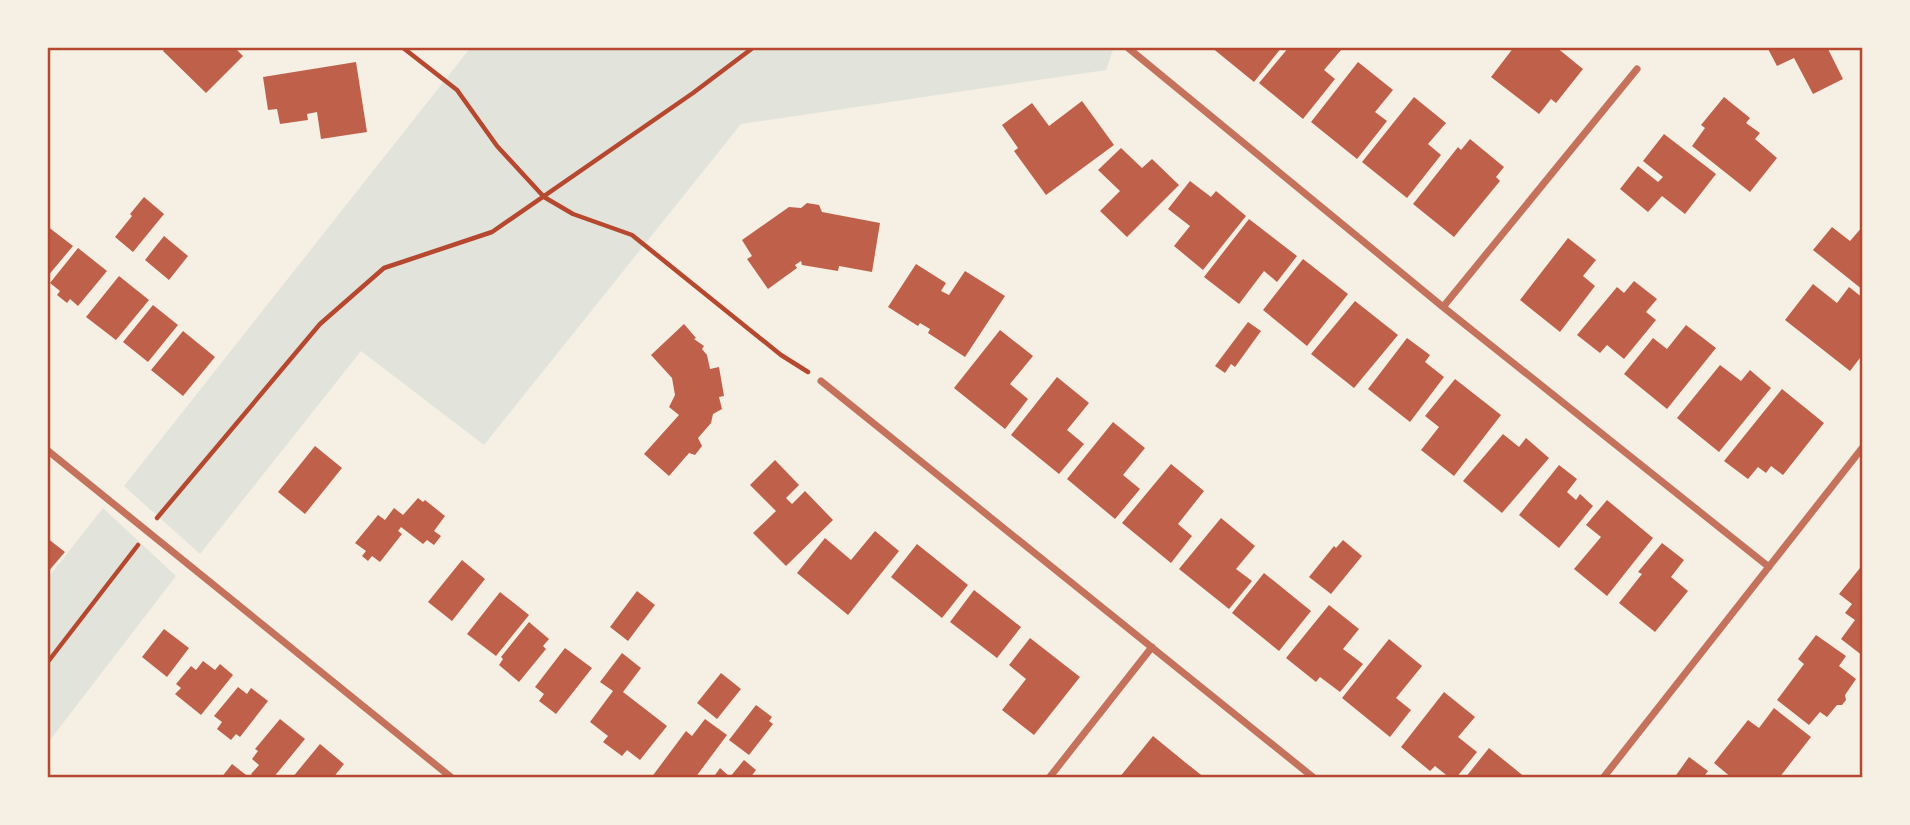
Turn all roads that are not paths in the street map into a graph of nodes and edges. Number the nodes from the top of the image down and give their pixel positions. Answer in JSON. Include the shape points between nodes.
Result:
{"nodes":[{"id":1,"x":1128,"y":47,"type":"edge"},
{"id":2,"x":1637,"y":69,"type":"dead end"},
{"id":3,"x":1443,"y":307,"type":"junction"},
{"id":4,"x":821,"y":381,"type":"road end"},
{"id":5,"x":1863,"y":447,"type":"edge"},
{"id":6,"x":47,"y":450,"type":"edge"},
{"id":7,"x":1769,"y":566,"type":"junction"},
{"id":8,"x":1152,"y":647,"type":"junction"},
{"id":9,"x":452,"y":778,"type":"edge"},
{"id":10,"x":1049,"y":778,"type":"edge"},
{"id":11,"x":1314,"y":778,"type":"edge"},
{"id":12,"x":1602,"y":778,"type":"edge"}],
"edges":[{"from":1,"to":3,"type":"street"},
{"from":2,"to":3,"type":"street"},
{"from":3,"to":7,"type":"street"},
{"from":4,"to":8,"type":"street"},
{"from":5,"to":7,"type":"street"},
{"from":6,"to":9,"type":"street"},
{"from":7,"to":12,"type":"street"},
{"from":8,"to":10,"type":"street"},
{"from":8,"to":11,"type":"street"}]}
